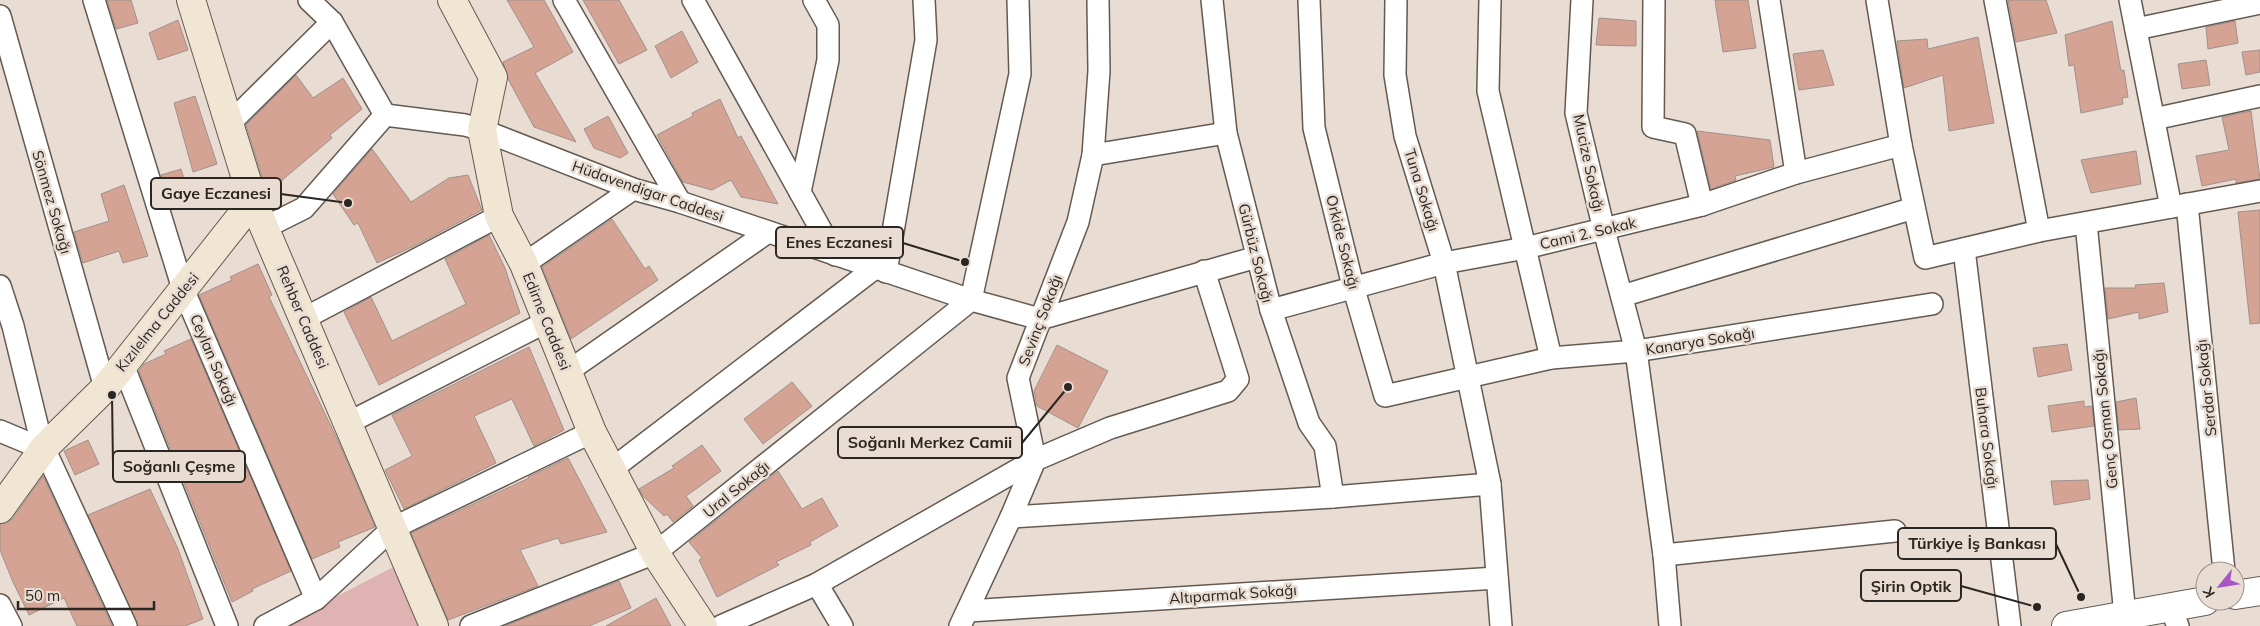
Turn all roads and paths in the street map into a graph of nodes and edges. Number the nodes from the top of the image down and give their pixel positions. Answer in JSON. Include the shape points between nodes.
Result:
{"nodes":[{"id":1,"x":94,"y":0,"type":"edge"},
{"id":2,"x":191,"y":0,"type":"edge"},
{"id":3,"x":309,"y":0,"type":"edge"},
{"id":4,"x":452,"y":0,"type":"edge"},
{"id":5,"x":564,"y":0,"type":"edge"},
{"id":6,"x":693,"y":0,"type":"edge"},
{"id":7,"x":814,"y":0,"type":"edge"},
{"id":8,"x":924,"y":0,"type":"edge"},
{"id":9,"x":1018,"y":0,"type":"edge"},
{"id":10,"x":1098,"y":0,"type":"edge"},
{"id":11,"x":1212,"y":0,"type":"edge"},
{"id":12,"x":1309,"y":0,"type":"edge"},
{"id":13,"x":1396,"y":0,"type":"edge"},
{"id":14,"x":1490,"y":0,"type":"edge"},
{"id":15,"x":1582,"y":0,"type":"edge"},
{"id":16,"x":1654,"y":0,"type":"edge"},
{"id":17,"x":1769,"y":0,"type":"edge"},
{"id":18,"x":1877,"y":0,"type":"edge"},
{"id":19,"x":1995,"y":0,"type":"edge"},
{"id":20,"x":2130,"y":0,"type":"edge"},
{"id":21,"x":2260,"y":3,"type":"edge"},
{"id":22,"x":0,"y":16,"type":"edge"},
{"id":23,"x":332,"y":22,"type":"junction"},
{"id":24,"x":2136,"y":29,"type":"junction"},
{"id":25,"x":2260,"y":96,"type":"edge"},
{"id":26,"x":385,"y":115,"type":"junction"},
{"id":27,"x":2154,"y":119,"type":"junction"},
{"id":28,"x":229,"y":124,"type":"junction"},
{"id":29,"x":482,"y":130,"type":"junction"},
{"id":30,"x":1226,"y":133,"type":"junction"},
{"id":31,"x":1901,"y":145,"type":"junction"},
{"id":32,"x":1093,"y":154,"type":"junction"},
{"id":33,"x":1796,"y":173,"type":"junction"},
{"id":34,"x":633,"y":189,"type":"junction"},
{"id":35,"x":2260,"y":191,"type":"edge"},
{"id":36,"x":800,"y":192,"type":"junction"},
{"id":37,"x":254,"y":201,"type":"junction"},
{"id":38,"x":680,"y":202,"type":"junction"},
{"id":39,"x":1702,"y":205,"type":"junction"},
{"id":40,"x":2179,"y":206,"type":"junction"},
{"id":41,"x":1914,"y":208,"type":"junction"},
{"id":42,"x":499,"y":216,"type":"junction"},
{"id":43,"x":2086,"y":223,"type":"junction"},
{"id":44,"x":264,"y":228,"type":"junction"},
{"id":45,"x":1604,"y":230,"type":"junction"},
{"id":46,"x":2039,"y":231,"type":"junction"},
{"id":47,"x":768,"y":232,"type":"junction"},
{"id":48,"x":1525,"y":248,"type":"junction"},
{"id":49,"x":1964,"y":250,"type":"junction"},
{"id":50,"x":835,"y":255,"type":"junction"},
{"id":51,"x":1257,"y":257,"type":"junction"},
{"id":52,"x":1444,"y":263,"type":"junction"},
{"id":53,"x":524,"y":264,"type":"junction"},
{"id":54,"x":880,"y":270,"type":"junction"},
{"id":55,"x":1204,"y":271,"type":"junction"},
{"id":56,"x":0,"y":286,"type":"edge"},
{"id":57,"x":1353,"y":286,"type":"junction"},
{"id":58,"x":183,"y":289,"type":"junction"},
{"id":59,"x":1622,"y":296,"type":"junction"},
{"id":60,"x":971,"y":300,"type":"junction"},
{"id":61,"x":1932,"y":304,"type":"dead end"},
{"id":62,"x":1271,"y":310,"type":"junction"},
{"id":63,"x":304,"y":318,"type":"junction"},
{"id":64,"x":1040,"y":319,"type":"junction"},
{"id":65,"x":548,"y":321,"type":"junction"},
{"id":66,"x":1636,"y":351,"type":"junction"},
{"id":67,"x":1551,"y":358,"type":"junction"},
{"id":68,"x":123,"y":365,"type":"junction"},
{"id":69,"x":567,"y":372,"type":"junction"},
{"id":70,"x":1469,"y":378,"type":"junction"},
{"id":71,"x":105,"y":388,"type":"junction"},
{"id":72,"x":348,"y":423,"type":"junction"},
{"id":73,"x":0,"y":431,"type":"edge"},
{"id":74,"x":592,"y":432,"type":"junction"},
{"id":75,"x":43,"y":448,"type":"junction"},
{"id":76,"x":1035,"y":460,"type":"junction"},
{"id":77,"x":612,"y":468,"type":"junction"},
{"id":78,"x":1490,"y":484,"type":"junction"},
{"id":79,"x":1333,"y":498,"type":"junction"},
{"id":80,"x":0,"y":508,"type":"edge"},
{"id":81,"x":1011,"y":518,"type":"junction"},
{"id":82,"x":393,"y":528,"type":"junction"},
{"id":83,"x":1895,"y":531,"type":"dead end"},
{"id":84,"x":655,"y":553,"type":"junction"},
{"id":85,"x":1664,"y":555,"type":"junction"},
{"id":86,"x":2223,"y":561,"type":"edge"},
{"id":87,"x":1497,"y":578,"type":"junction"},
{"id":88,"x":817,"y":584,"type":"junction"},
{"id":89,"x":2260,"y":591,"type":"edge"},
{"id":90,"x":2245,"y":594,"type":"edge"},
{"id":91,"x":316,"y":599,"type":"junction"},
{"id":92,"x":0,"y":605,"type":"edge"},
{"id":93,"x":2195,"y":606,"type":"edge"},
{"id":94,"x":2125,"y":615,"type":"junction"},
{"id":95,"x":2174,"y":617,"type":"edge"},
{"id":96,"x":964,"y":618,"type":"edge"},
{"id":97,"x":10,"y":626,"type":"edge"},
{"id":98,"x":126,"y":626,"type":"edge"},
{"id":99,"x":227,"y":626,"type":"edge"},
{"id":100,"x":265,"y":626,"type":"edge"},
{"id":101,"x":434,"y":626,"type":"edge"},
{"id":102,"x":470,"y":626,"type":"edge"},
{"id":103,"x":703,"y":626,"type":"edge"},
{"id":104,"x":721,"y":626,"type":"edge"},
{"id":105,"x":842,"y":626,"type":"edge"},
{"id":106,"x":1501,"y":626,"type":"edge"},
{"id":107,"x":1670,"y":626,"type":"edge"},
{"id":108,"x":2010,"y":626,"type":"edge"},
{"id":109,"x":2066,"y":626,"type":"edge"}],
"edges":[{"from":1,"to":58,"type":"street","name":"Ceylan Sokağı"},
{"from":2,"to":28,"type":"main road","name":"Rehber Caddesi"},
{"from":3,"to":23,"type":"street"},
{"from":4,"to":29,"type":"main road","name":"Edirne Caddesi","via":[[493,77]]},
{"from":5,"to":38,"type":"street"},
{"from":6,"to":36,"type":"street"},
{"from":7,"to":36,"type":"street","via":[[828,26],[828,60]]},
{"from":8,"to":54,"type":"street","via":[[926,40]]},
{"from":9,"to":60,"type":"street","via":[[1020,74]]},
{"from":10,"to":32,"type":"street","name":"Sevinç Sokağı","via":[[1099,71]]},
{"from":11,"to":30,"type":"street","name":"Gürbüz Sokağı"},
{"from":12,"to":57,"type":"street","name":"Orkide Sokağı","via":[[1314,128]]},
{"from":13,"to":52,"type":"street","name":"Tuna Sokağı","via":[[1394,75],[1405,136]]},
{"from":14,"to":48,"type":"street","via":[[1488,91]]},
{"from":15,"to":45,"type":"street","name":"Mucize Sokağı","via":[[1576,114]]},
{"from":16,"to":39,"type":"street","via":[[1653,127],[1685,134]]},
{"from":17,"to":33,"type":"street"},
{"from":18,"to":31,"type":"street"},
{"from":19,"to":46,"type":"street"},
{"from":20,"to":24,"type":"street","name":"Serdar Sokağı"},
{"from":21,"to":24,"type":"street"},
{"from":22,"to":71,"type":"street","name":"Sönmez Sokağı"},
{"from":23,"to":26,"type":"street"},
{"from":23,"to":28,"type":"street"},
{"from":24,"to":27,"type":"street","name":"Serdar Sokağı"},
{"from":25,"to":27,"type":"street"},
{"from":26,"to":29,"type":"street","name":"Hüdavendigar Caddesi"},
{"from":26,"to":44,"type":"street","via":[[304,208]]},
{"from":27,"to":40,"type":"street","name":"Serdar Sokağı"},
{"from":28,"to":37,"type":"main road","name":"Rehber Caddesi"},
{"from":29,"to":34,"type":"street","name":"Hüdavendigar Caddesi"},
{"from":29,"to":42,"type":"main road","name":"Edirne Caddesi"},
{"from":30,"to":32,"type":"street"},
{"from":30,"to":51,"type":"street","name":"Gürbüz Sokağı"},
{"from":31,"to":33,"type":"street","name":"Cami 2. Sokak"},
{"from":31,"to":41,"type":"street"},
{"from":32,"to":64,"type":"street","name":"Sevinç Sokağı","via":[[1078,222]]},
{"from":33,"to":39,"type":"street","name":"Cami 2. Sokak"},
{"from":34,"to":38,"type":"street","name":"Hüdavendigar Caddesi"},
{"from":34,"to":53,"type":"street"},
{"from":35,"to":40,"type":"street"},
{"from":36,"to":50,"type":"street"},
{"from":37,"to":44,"type":"main road","name":"Rehber Caddesi"},
{"from":37,"to":58,"type":"main road","name":"Kızılelma Caddesi"},
{"from":38,"to":47,"type":"street","name":"Hüdavendigar Caddesi"},
{"from":39,"to":45,"type":"street","name":"Cami 2. Sokak"},
{"from":40,"to":43,"type":"street"},
{"from":40,"to":86,"type":"street","name":"Serdar Sokağı"},
{"from":41,"to":49,"type":"street","via":[[1925,258]]},
{"from":41,"to":59,"type":"street"},
{"from":42,"to":53,"type":"main road","name":"Edirne Caddesi"},
{"from":42,"to":63,"type":"street"},
{"from":43,"to":46,"type":"street"},
{"from":43,"to":94,"type":"street","name":"Genç Osman Sokağı"},
{"from":44,"to":63,"type":"main road","name":"Rehber Caddesi"},
{"from":45,"to":48,"type":"street","name":"Cami 2. Sokak"},
{"from":45,"to":59,"type":"street","name":"Mucize Sokağı"},
{"from":46,"to":49,"type":"street"},
{"from":47,"to":50,"type":"street","name":"Hüdavendigar Caddesi"},
{"from":47,"to":69,"type":"street"},
{"from":48,"to":52,"type":"street","name":"Cami 2. Sokak"},
{"from":48,"to":67,"type":"street"},
{"from":49,"to":108,"type":"street","name":"Buhara Sokağı"},
{"from":50,"to":54,"type":"street","name":"Hüdavendigar Caddesi"},
{"from":51,"to":55,"type":"street"},
{"from":51,"to":62,"type":"street","name":"Gürbüz Sokağı"},
{"from":52,"to":57,"type":"street","name":"Cami 2. Sokak"},
{"from":52,"to":70,"type":"street","name":"Tuna Sokağı"},
{"from":53,"to":65,"type":"main road","name":"Edirne Caddesi"},
{"from":54,"to":60,"type":"street","name":"Hüdavendigar Caddesi"},
{"from":54,"to":77,"type":"street"},
{"from":55,"to":64,"type":"street"},
{"from":55,"to":76,"type":"street","via":[[1238,380],[1228,392],[1110,428]]},
{"from":56,"to":75,"type":"street"},
{"from":57,"to":62,"type":"street","name":"Cami 2. Sokak"},
{"from":57,"to":70,"type":"street","name":"Orkide Sokağı","via":[[1385,396]]},
{"from":58,"to":68,"type":"main road","name":"Kızılelma Caddesi"},
{"from":58,"to":91,"type":"street","name":"Ceylan Sokağı"},
{"from":59,"to":66,"type":"street","name":"Mucize Sokağı"},
{"from":60,"to":64,"type":"street","name":"Hüdavendigar Caddesi"},
{"from":60,"to":84,"type":"street","name":"Ural Sokağı"},
{"from":61,"to":66,"type":"street","name":"Kanarya Sokağı"},
{"from":62,"to":79,"type":"street","name":"Gürbüz Sokağı","via":[[1309,423],[1325,446]]},
{"from":63,"to":72,"type":"main road","name":"Rehber Caddesi"},
{"from":64,"to":76,"type":"street","name":"Sevinç Sokağı","via":[[1018,378]]},
{"from":65,"to":69,"type":"main road","name":"Edirne Caddesi"},
{"from":65,"to":72,"type":"street"},
{"from":66,"to":67,"type":"street","name":"Kanarya Sokağı"},
{"from":66,"to":85,"type":"street","name":"Mucize Sokağı"},
{"from":67,"to":70,"type":"street","name":"Kanarya Sokağı"},
{"from":68,"to":71,"type":"main road","name":"Kızılelma Caddesi"},
{"from":68,"to":99,"type":"street"},
{"from":69,"to":74,"type":"main road","name":"Edirne Caddesi"},
{"from":70,"to":78,"type":"street","name":"Tuna Sokağı"},
{"from":71,"to":75,"type":"main road","name":"Kızılelma Caddesi"},
{"from":72,"to":82,"type":"main road","name":"Rehber Caddesi"},
{"from":73,"to":75,"type":"street"},
{"from":74,"to":77,"type":"main road","name":"Edirne Caddesi"},
{"from":74,"to":82,"type":"street"},
{"from":75,"to":80,"type":"main road","name":"Kızılelma Caddesi"},
{"from":75,"to":98,"type":"street"},
{"from":76,"to":81,"type":"street"},
{"from":76,"to":88,"type":"street"},
{"from":77,"to":84,"type":"main road","name":"Edirne Caddesi"},
{"from":78,"to":79,"type":"street"},
{"from":78,"to":87,"type":"street","name":"Tuna Sokağı"},
{"from":79,"to":81,"type":"street"},
{"from":81,"to":96,"type":"street"},
{"from":82,"to":91,"type":"street"},
{"from":82,"to":101,"type":"main road","name":"Rehber Caddesi"},
{"from":83,"to":85,"type":"street"},
{"from":84,"to":102,"type":"street","name":"Ural Sokağı"},
{"from":84,"to":103,"type":"main road","name":"Edirne Caddesi"},
{"from":85,"to":107,"type":"street","name":"Mucize Sokağı"},
{"from":87,"to":96,"type":"street","name":"Altıparmak Sokağı"},
{"from":87,"to":106,"type":"street","name":"Tuna Sokağı"},
{"from":88,"to":104,"type":"street"},
{"from":88,"to":105,"type":"street"},
{"from":89,"to":90,"type":"street"},
{"from":91,"to":100,"type":"street"},
{"from":92,"to":97,"type":"street"},
{"from":93,"to":95,"type":"street"},
{"from":94,"to":95,"type":"street"},
{"from":94,"to":109,"type":"street"}]}
